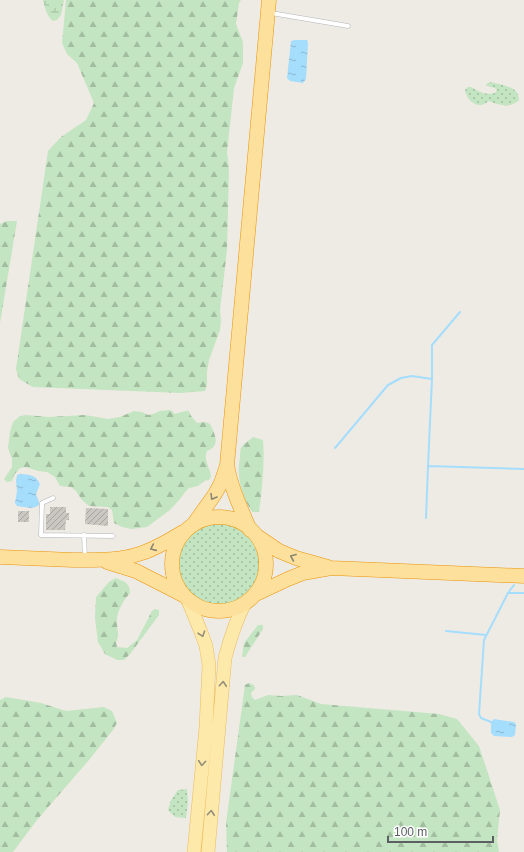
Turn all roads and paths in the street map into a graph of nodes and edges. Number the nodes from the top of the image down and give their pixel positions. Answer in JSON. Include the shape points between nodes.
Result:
{"nodes":[{"id":1,"x":269,"y":6,"type":"edge"},
{"id":2,"x":348,"y":26,"type":"dead end"},
{"id":3,"x":227,"y":465,"type":"junction"},
{"id":4,"x":53,"y":498,"type":"dead end"},
{"id":5,"x":190,"y":528,"type":"junction"},
{"id":6,"x":253,"y":532,"type":"junction"},
{"id":7,"x":84,"y":535,"type":"junction"},
{"id":8,"x":113,"y":536,"type":"dead end"},
{"id":9,"x":0,"y":557,"type":"edge"},
{"id":10,"x":86,"y":560,"type":"junction"},
{"id":11,"x":104,"y":560,"type":"junction"},
{"id":12,"x":331,"y":568,"type":"junction"},
{"id":13,"x":524,"y":576,"type":"edge"},
{"id":14,"x":185,"y":596,"type":"junction"},
{"id":15,"x":249,"y":599,"type":"junction"},
{"id":16,"x":194,"y":852,"type":"edge"},
{"id":17,"x":208,"y":852,"type":"edge"}],
"edges":[{"from":1,"to":2,"type":"lane"},
{"from":1,"to":3,"type":"highway"},
{"from":3,"to":5,"type":"highway","one_way":true,"via":[[215,494]]},
{"from":3,"to":6,"type":"highway","via":[[232,487]]},
{"from":4,"to":7,"type":"lane","via":[[42,503],[41,534]]},
{"from":5,"to":6,"type":"highway","via":[[204,520],[223,518],[232,519]]},
{"from":5,"to":11,"type":"highway","one_way":true,"via":[[142,553]]},
{"from":5,"to":14,"type":"highway","via":[[175,547],[172,563],[174,578]]},
{"from":12,"to":6,"type":"highway","one_way":true,"via":[[279,551]]},
{"from":6,"to":15,"type":"highway","via":[[264,554],[265,573],[261,584]]},
{"from":7,"to":8,"type":"lane"},
{"from":7,"to":10,"type":"lane"},
{"from":9,"to":10,"type":"highway"},
{"from":10,"to":11,"type":"highway"},
{"from":11,"to":14,"type":"highway","via":[[136,571]]},
{"from":12,"to":13,"type":"highway"},
{"from":12,"to":15,"type":"highway","via":[[303,573]]},
{"from":14,"to":15,"type":"highway","via":[[207,609],[219,611],[230,610]]},
{"from":14,"to":16,"type":"main road","one_way":true,"via":[[206,646],[209,665],[206,728]]},
{"from":17,"to":15,"type":"main road","one_way":true,"via":[[225,658],[239,614]]}]}
